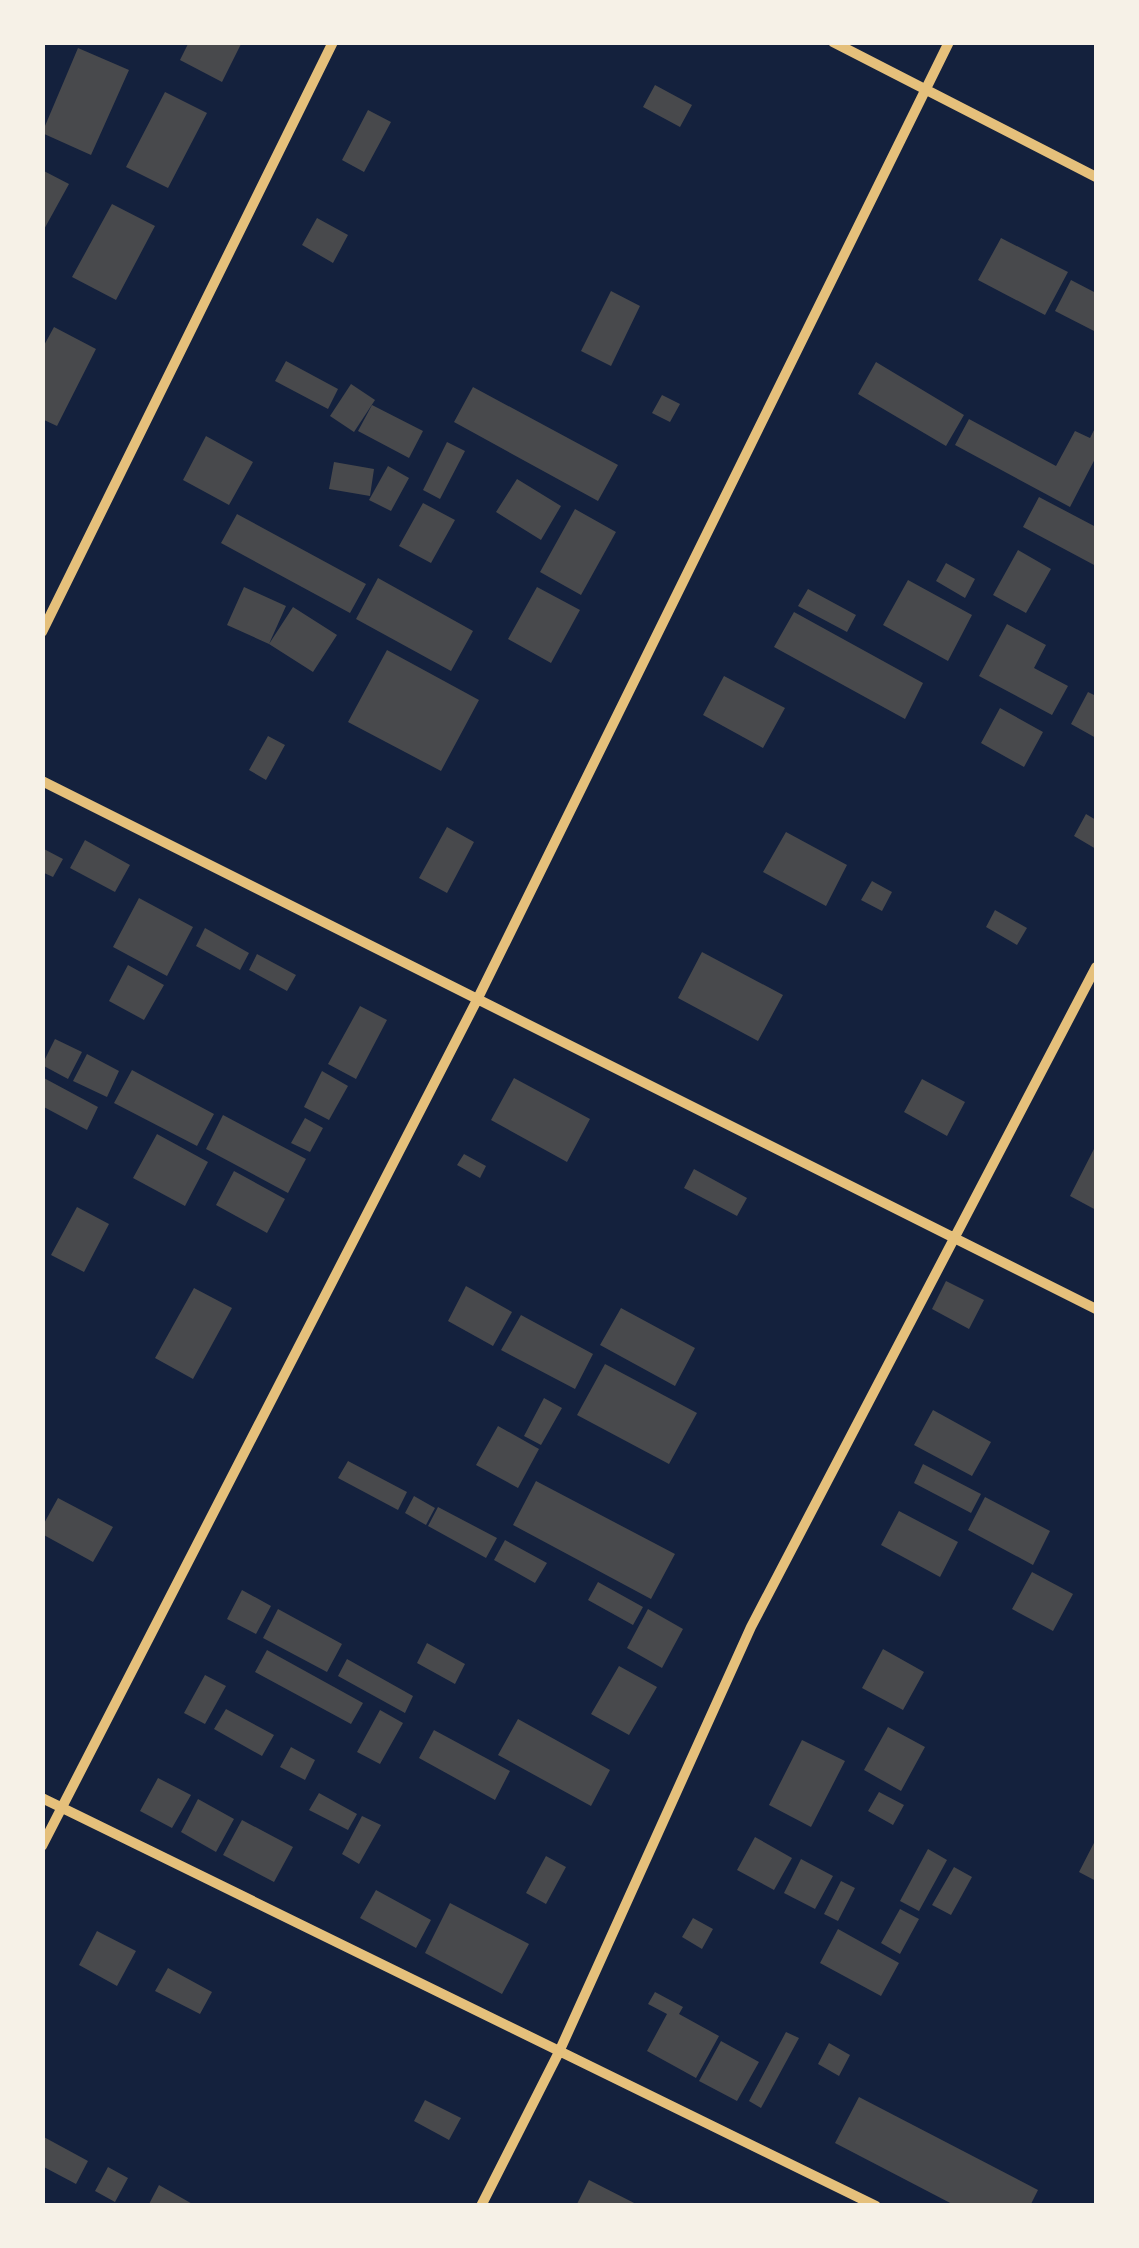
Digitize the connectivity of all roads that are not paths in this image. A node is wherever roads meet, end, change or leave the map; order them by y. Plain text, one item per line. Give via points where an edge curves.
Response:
1 (332, 42) edge
2 (833, 42) edge
3 (949, 42) edge
4 (926, 90) junction
5 (1096, 177) edge
6 (42, 632) edge
7 (42, 781) edge
8 (1096, 966) edge
9 (477, 1000) junction
10 (955, 1240) junction
11 (1096, 1309) edge
12 (42, 1798) edge
13 (60, 1806) junction
14 (42, 1846) edge
15 (559, 2052) junction
16 (481, 2206) edge
17 (876, 2206) edge

1 - 6 street
2 - 4 street
3 - 4 street
4 - 5 street
4 - 9 street
7 - 9 street
8 - 10 street
9 - 10 street
9 - 13 street
10 - 11 street
10 - 15 street via 751,1628
12 - 13 street
13 - 14 street
13 - 15 street
15 - 16 street
15 - 17 street

